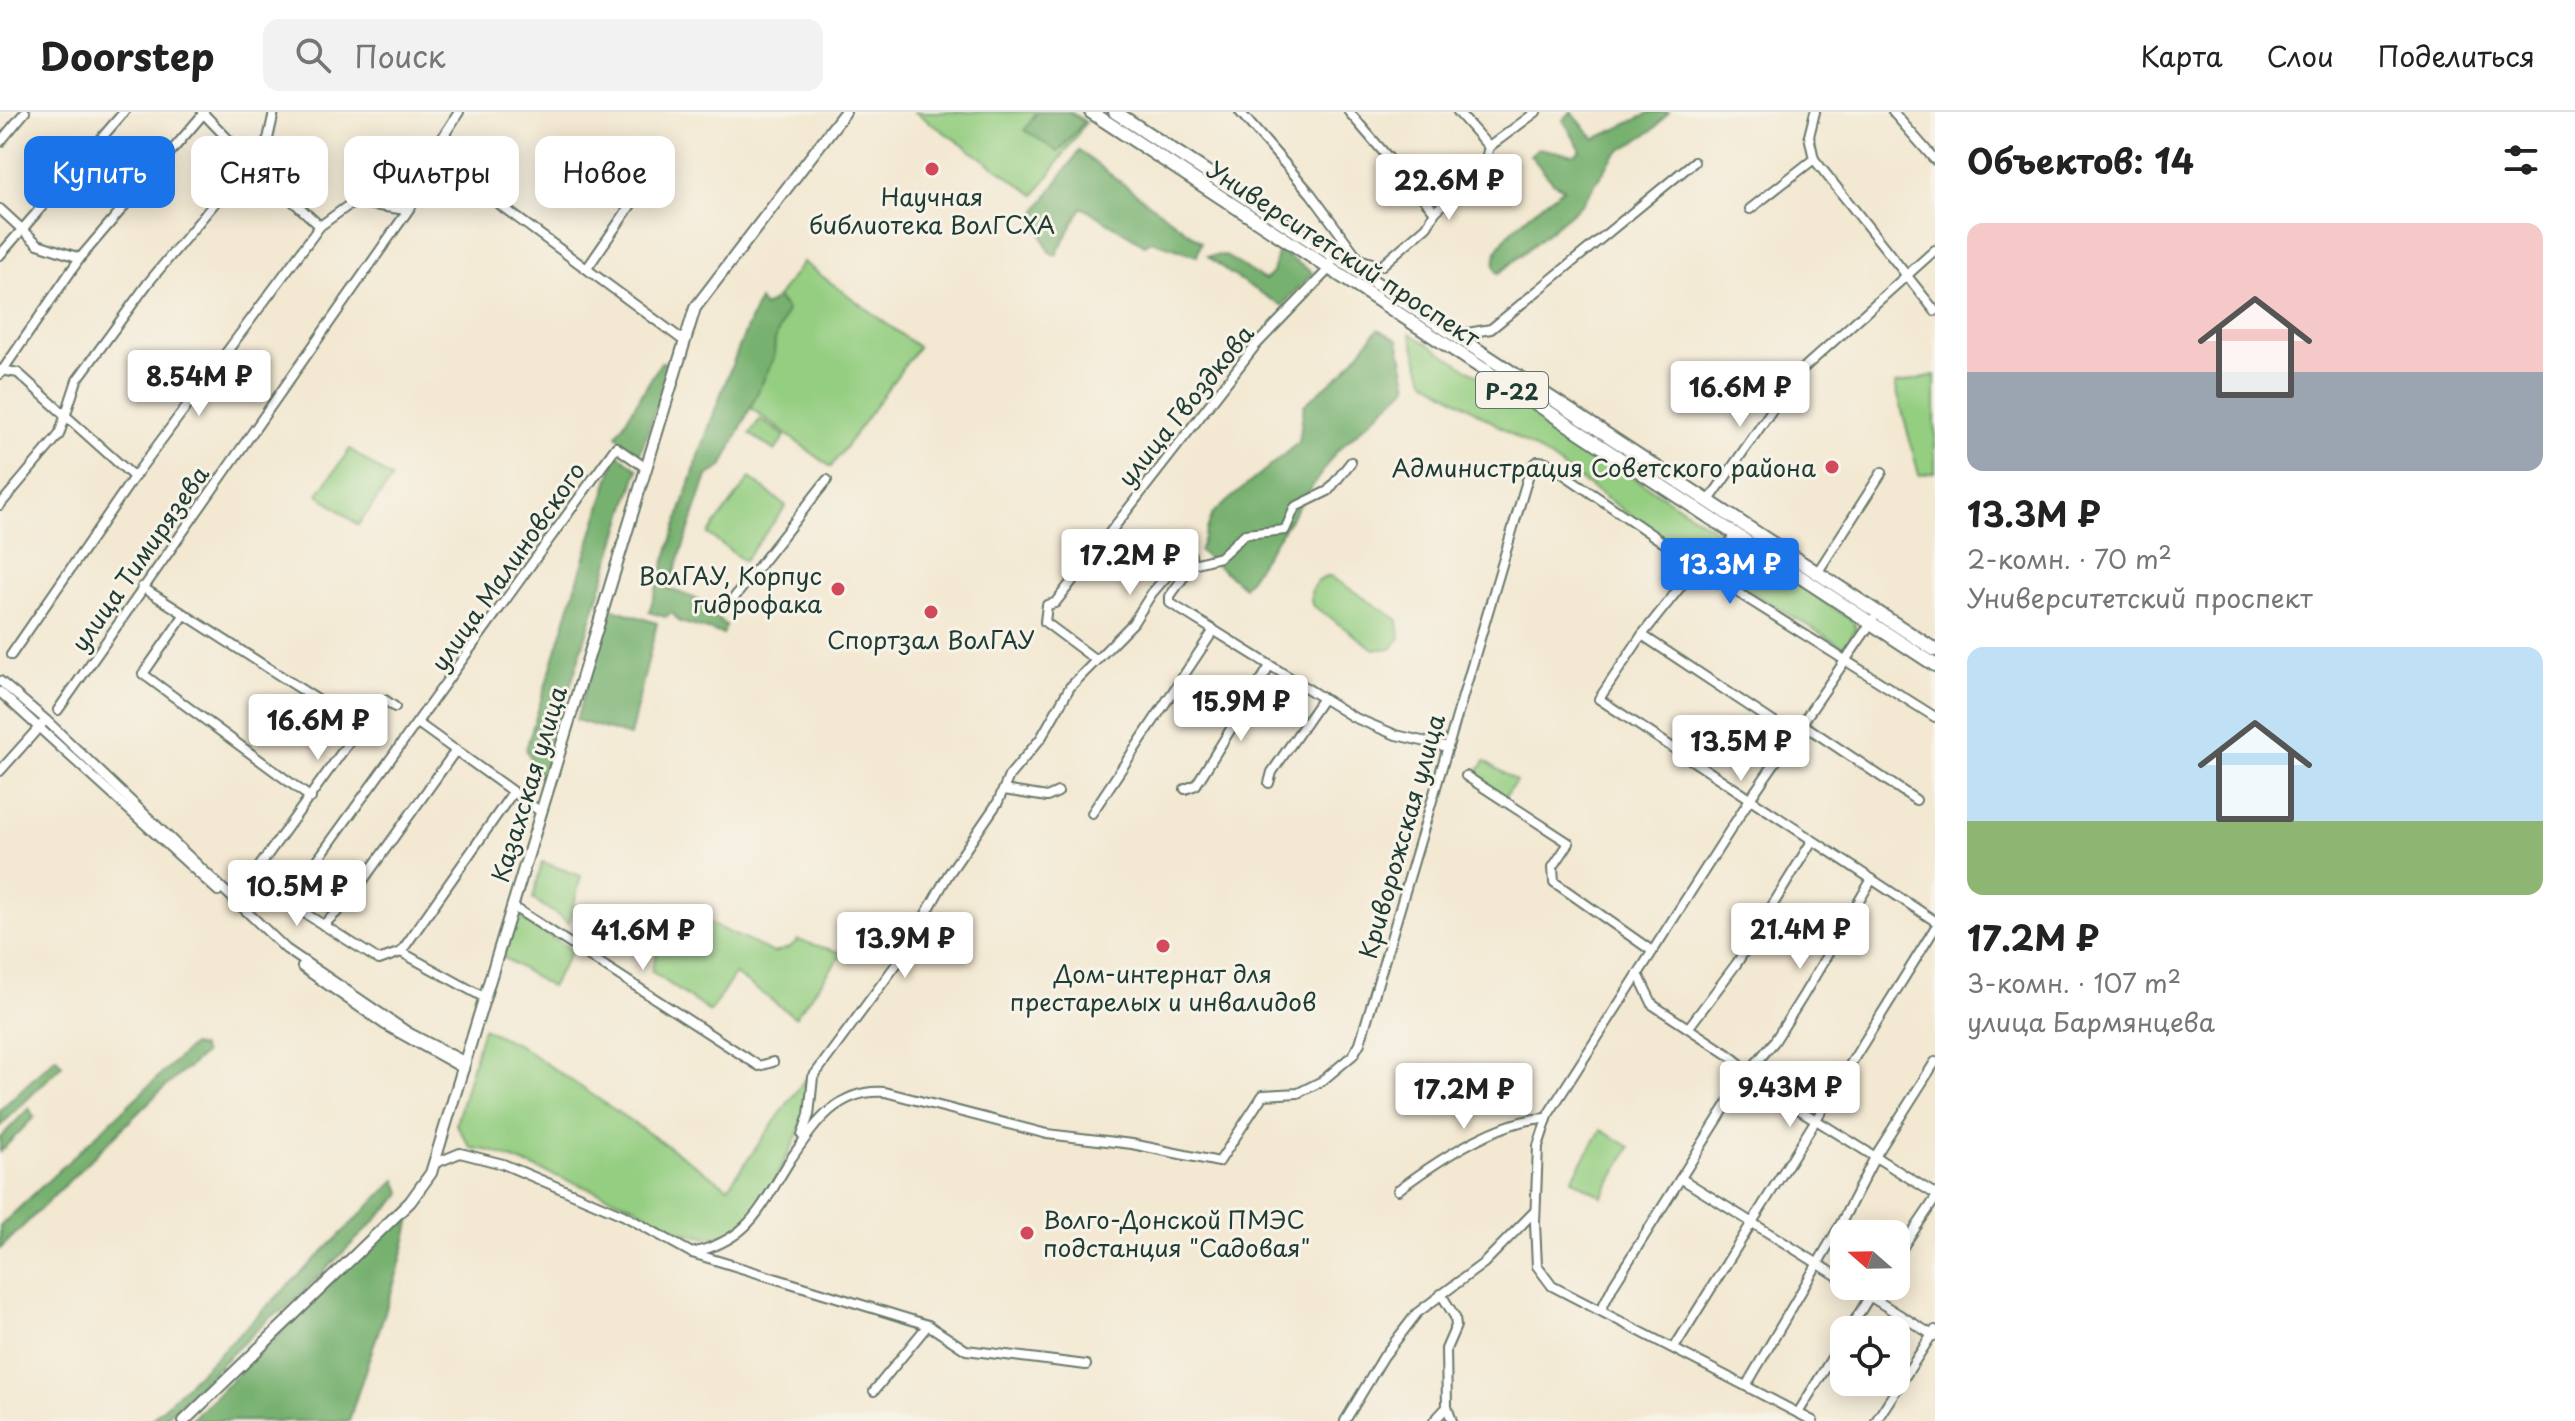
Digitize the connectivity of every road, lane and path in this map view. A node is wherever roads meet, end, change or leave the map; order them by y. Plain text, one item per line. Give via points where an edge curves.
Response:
1 (25, 112) edge
2 (124, 112) edge
3 (274, 112) edge
4 (459, 112) edge
5 (845, 112) edge
6 (1091, 112) edge
7 (1240, 112) edge
8 (1349, 112) edge
9 (1458, 112) edge
10 (1536, 112) edge
11 (1815, 112) edge
12 (1893, 112) edge
13 (203, 113) edge
14 (1120, 114) edge
15 (225, 136) edge
16 (269, 136) edge
17 (444, 136) edge
18 (0, 142) edge
19 (1489, 147) junction
20 (1814, 159) junction
21 (1935, 160) edge
22 (1694, 162) dead end
23 (1205, 180) junction
24 (213, 208) edge
25 (300, 208) edge
26 (506, 208) edge
27 (629, 208) edge
28 (0, 209) edge
29 (1750, 209) dead end
30 (406, 210) joint
31 (1435, 212) junction
32 (320, 226) junction
33 (21, 230) junction
34 (1343, 239) junction
35 (1935, 250) edge
36 (0, 255) edge
37 (80, 258) junction
38 (1335, 258) junction
39 (588, 267) junction
40 (1328, 270) junction
41 (1907, 276) junction
42 (1935, 311) edge
43 (1451, 335) junction
44 (684, 341) junction
45 (1, 372) edge
46 (66, 414) junction
47 (1351, 462) dead end
48 (646, 468) junction
49 (1882, 472) dead end
50 (134, 477) junction
51 (827, 480) dead end
52 (1708, 502) junction
53 (0, 505) edge
54 (1735, 535) junction
55 (1168, 541) dead end
56 (1187, 553) junction
57 (1201, 562) junction
58 (1697, 566) junction
59 (1708, 572) junction
60 (1817, 573) junction
61 (142, 587) junction
62 (730, 603) dead end
63 (185, 614) junction
64 (1874, 618) junction
65 (1214, 630) junction
66 (1642, 635) junction
67 (1935, 650) edge
68 (11, 655) dead end
69 (1846, 658) junction
70 (1096, 660) junction
71 (1935, 665) edge
72 (1270, 666) junction
73 (0, 681) edge
74 (0, 692) edge
75 (1323, 698) junction
76 (395, 707) dead end
77 (58, 710) dead end
78 (1935, 717) edge
79 (44, 723) junction
80 (1801, 723) junction
81 (419, 724) junction
82 (360, 727) junction
83 (1793, 735) junction
84 (1448, 747) junction
85 (456, 750) junction
86 (0, 771) edge
87 (1466, 776) dead end
88 (1269, 783) dead end
89 (1185, 789) dead end
90 (1004, 790) junction
91 (513, 792) junction
92 (1058, 792) dead end
93 (311, 798) junction
94 (1750, 799) junction
95 (1916, 800) dead end
96 (541, 812) junction
97 (1092, 813) dead end
98 (1812, 841) junction
99 (253, 875) dead end
100 (1872, 879) junction
101 (512, 906) junction
102 (1935, 921) edge
103 (323, 925) junction
104 (1935, 928) edge
105 (1652, 951) junction
106 (401, 952) junction
107 (1638, 974) junction
108 (485, 998) junction
109 (1689, 1027) junction
110 (773, 1062) dead end
111 (1935, 1062) edge
112 (465, 1065) junction
113 (1745, 1076) junction
114 (1547, 1118) junction
115 (1815, 1119) junction
116 (1876, 1155) junction
117 (436, 1163) junction
118 (788, 1163) junction
119 (1682, 1179) junction
120 (1398, 1190) dead end
121 (1935, 1196) edge
122 (1535, 1211) junction
123 (1751, 1224) junction
124 (1910, 1235) edge
125 (692, 1253) junction
126 (1816, 1262) junction
127 (1830, 1271) edge
128 (1441, 1294) junction
129 (1876, 1300) edge
130 (1601, 1310) junction
131 (928, 1325) junction
132 (1934, 1333) edge
133 (1674, 1348) junction
134 (1830, 1361) edge
135 (1086, 1365) dead end
136 (1746, 1386) junction
137 (874, 1391) dead end
138 (1447, 1407) junction
139 (1798, 1413) junction
140 (184, 1421) edge
141 (1345, 1421) edge
142 (1434, 1421) edge
143 (1452, 1421) edge
144 (1813, 1421) edge
145 (1876, 1421) edge

1 - 18 street
2 - 33 street
3 - 16 street
4 - 17 street, улица Тимирязева
5 - 44 main road, Казахская улица via 708,287
6 - 23 highway, Университетский проспект / Р-22
7 - 34 street
8 - 31 street
9 - 19 street
10 - 19 street
11 - 20 street via 1809,136
12 - 21 street
13 - 15 street
13 - 37 street
14 - 23 highway, Университетский проспект / Р-22
19 - 31 street via 1484,166
20 - 29 street
20 - 41 street
22 - 43 street via 1491,329
23 - 38 highway, Университетский проспект / Р-22
23 - 40 highway, Университетский проспект / Р-22
24 - 46 street via 77,380
25 - 32 street
26 - 39 street
27 - 39 street
28 - 33 street
30 - 32 street via 359,203
30 - 61 street, улица Тимирязева via 369,271
31 - 34 street via 1427,226 1381,266 1366,263
32 - 50 street
33 - 36 street
33 - 37 street via 46,248
34 - 38 street, улица Гвоздкова
35 - 41 street
37 - 45 street
38 - 40 street, улица Гвоздкова
38 - 43 highway, Университетский проспект / Р-22
39 - 44 street
40 - 54 highway, Университетский проспект / Р-22
40 - 70 street, улица Гвоздкова via 1257,344 1055,603 1047,605 1045,622
41 - 42 street
41 - 52 street via 1797,374
43 - 52 highway, Университетский проспект / Р-22
44 - 48 main road, Казахская улица
45 - 46 street via 18,373
46 - 50 street
46 - 53 street via 59,435
47 - 57 street via 1328,491 1295,507 1285,530 1245,534 1220,557
48 - 81 street, улица Малиновского via 616,447
48 - 96 main road, Казахская улица
49 - 60 street
50 - 68 street
51 - 62 street
52 - 60 highway, Университетский проспект / Р-22
54 - 59 street
54 - 64 highway, Университетский проспект / Р-22
55 - 56 street
56 - 57 street
56 - 70 street via 1133,623
57 - 65 street via 1193,564 1170,603
58 - 59 street
58 - 66 street
58 - 84 street, Криворожская улица via 1538,461 1531,467
59 - 69 street
60 - 64 highway, Университетский проспект / Р-22
61 - 63 street
61 - 77 street, улица Тимирязева
63 - 82 street
63 - 93 street via 143,674
64 - 67 highway, Университетский проспект / Р-22
64 - 69 street
64 - 71 highway, Университетский проспект / Р-22
65 - 72 street
65 - 97 street
66 - 83 street
66 - 94 street via 1599,699
69 - 78 street
69 - 80 street
70 - 90 street via 1070,687
72 - 75 street
72 - 89 street via 1196,785
73 - 79 street
74 - 79 street
75 - 84 street via 1368,725
75 - 88 street
76 - 82 street via 380,701
79 - 86 street
79 - 112 street via 286,949
80 - 83 street
80 - 95 street
81 - 85 street
81 - 103 street, улица Малиновского via 287,902
82 - 93 street
83 - 94 street
84 - 118 street, Криворожская улица via 1360,1043 1322,1081 1298,1093 1258,1099 1219,1162 1047,1134 867,1091 830,1110
85 - 91 street
85 - 103 street via 347,903
87 - 105 street via 1569,843 1553,867 1554,882
90 - 92 street via 1047,797
90 - 118 street via 901,958 813,1077 806,1127
91 - 96 street
91 - 106 street
93 - 99 street
94 - 98 street
94 - 105 street
96 - 101 main road, Казахская улица
98 - 100 street
98 - 109 street via 1737,963
100 - 102 street
100 - 113 street via 1774,1042
101 - 108 main road, Казахская улица
101 - 110 street via 759,1066
103 - 106 street via 379,960
104 - 115 street
105 - 107 street
106 - 108 street
107 - 109 street via 1653,1005
107 - 114 street
108 - 112 main road, Казахская улица
109 - 113 street via 1740,1064
111 - 116 street
112 - 117 main road, Казахская улица
113 - 115 street
113 - 119 street
114 - 120 street via 1518,1120 1441,1158
114 - 122 street via 1538,1146
115 - 116 street
115 - 123 street
116 - 121 street
116 - 126 street
117 - 125 street via 460,1153 503,1164 623,1215
117 - 140 main road, Казахская улица via 410,1202
118 - 125 street via 748,1225 723,1245
119 - 123 street
119 - 130 street
121 - 124 street
122 - 128 street via 1484,1263
122 - 130 street via 1535,1256 1542,1276
123 - 126 street
123 - 133 street
125 - 131 street
126 - 127 street
126 - 136 street
128 - 138 street via 1456,1326 1446,1349
128 - 141 street via 1417,1313 1384,1356
129 - 132 street
130 - 133 street
131 - 135 street via 966,1350
131 - 137 street
132 - 145 street
133 - 136 street
134 - 139 street
136 - 139 street
138 - 142 street
138 - 143 street
139 - 144 street

